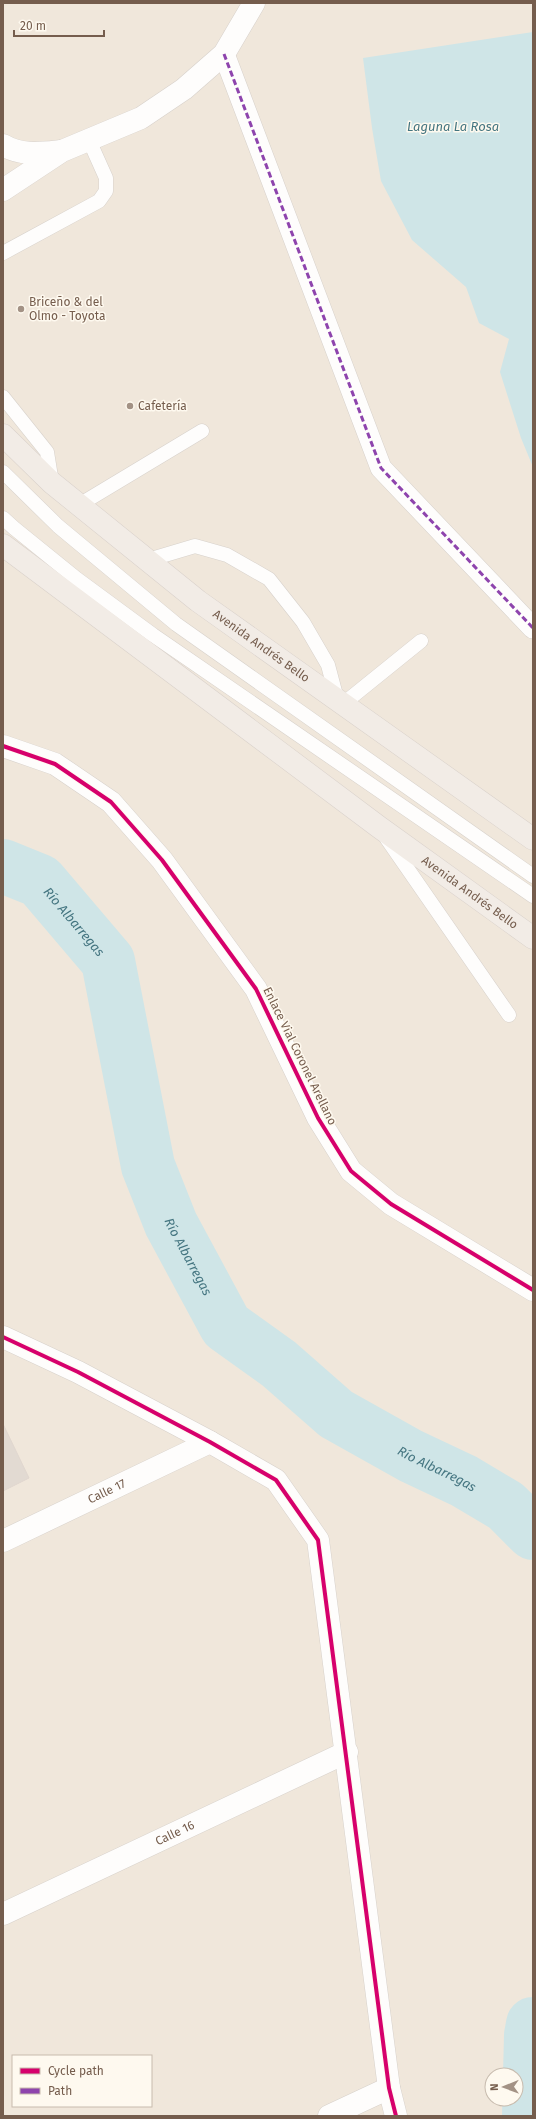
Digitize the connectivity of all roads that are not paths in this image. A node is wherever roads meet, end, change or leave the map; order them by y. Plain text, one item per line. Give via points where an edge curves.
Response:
1 (254, 3) edge
2 (224, 54) junction
3 (88, 140) junction
4 (3, 144) edge
5 (62, 151) junction
6 (3, 190) edge
7 (3, 253) edge
8 (3, 397) edge
9 (202, 431) dead end
10 (3, 435) edge
11 (3, 472) edge
12 (52, 483) junction
13 (79, 505) junction
14 (3, 518) edge
15 (3, 546) edge
16 (148, 560) junction
17 (533, 628) edge
18 (421, 641) dead end
19 (340, 701) junction
20 (3, 746) edge
21 (379, 827) junction
22 (533, 839) edge
23 (533, 876) edge
24 (533, 896) edge
25 (533, 938) edge
26 (509, 1015) dead end
27 (533, 1290) edge
28 (3, 1337) edge
29 (210, 1442) junction
30 (3, 1541) edge
31 (347, 1752) junction
32 (3, 1914) edge
33 (389, 2088) junction
34 (329, 2116) edge
35 (396, 2116) edge

1 - 2 street
2 - 3 street via 184,89 141,118
2 - 17 street via 381,468
3 - 5 street
3 - 7 lane via 106,178 106,191 99,202
4 - 5 street via 10,149 36,154
5 - 6 street
8 - 12 lane via 47,452
9 - 13 lane
10 - 12 highway, Avenida Andrés Bello
11 - 23 lane via 58,526 176,624
12 - 13 highway, Avenida Andrés Bello
13 - 16 highway, Avenida Andrés Bello
14 - 24 lane via 77,579 153,635
15 - 21 highway, Avenida Andrés Bello
16 - 19 highway, Avenida Andrés Bello via 198,601
16 - 19 lane via 195,546 227,555 269,580 303,622 328,665
18 - 19 lane
19 - 22 highway, Avenida Andrés Bello
20 - 27 street, Enlace Vial Coronel Arellano via 55,764 111,802 162,860 256,989 318,1118 351,1171 391,1204
21 - 25 highway, Avenida Andrés Bello
21 - 26 lane
28 - 29 street via 78,1372
29 - 30 street, Calle 17
29 - 31 street via 276,1480 318,1540
31 - 32 street, Calle 16
31 - 33 street
33 - 34 street
33 - 35 street

